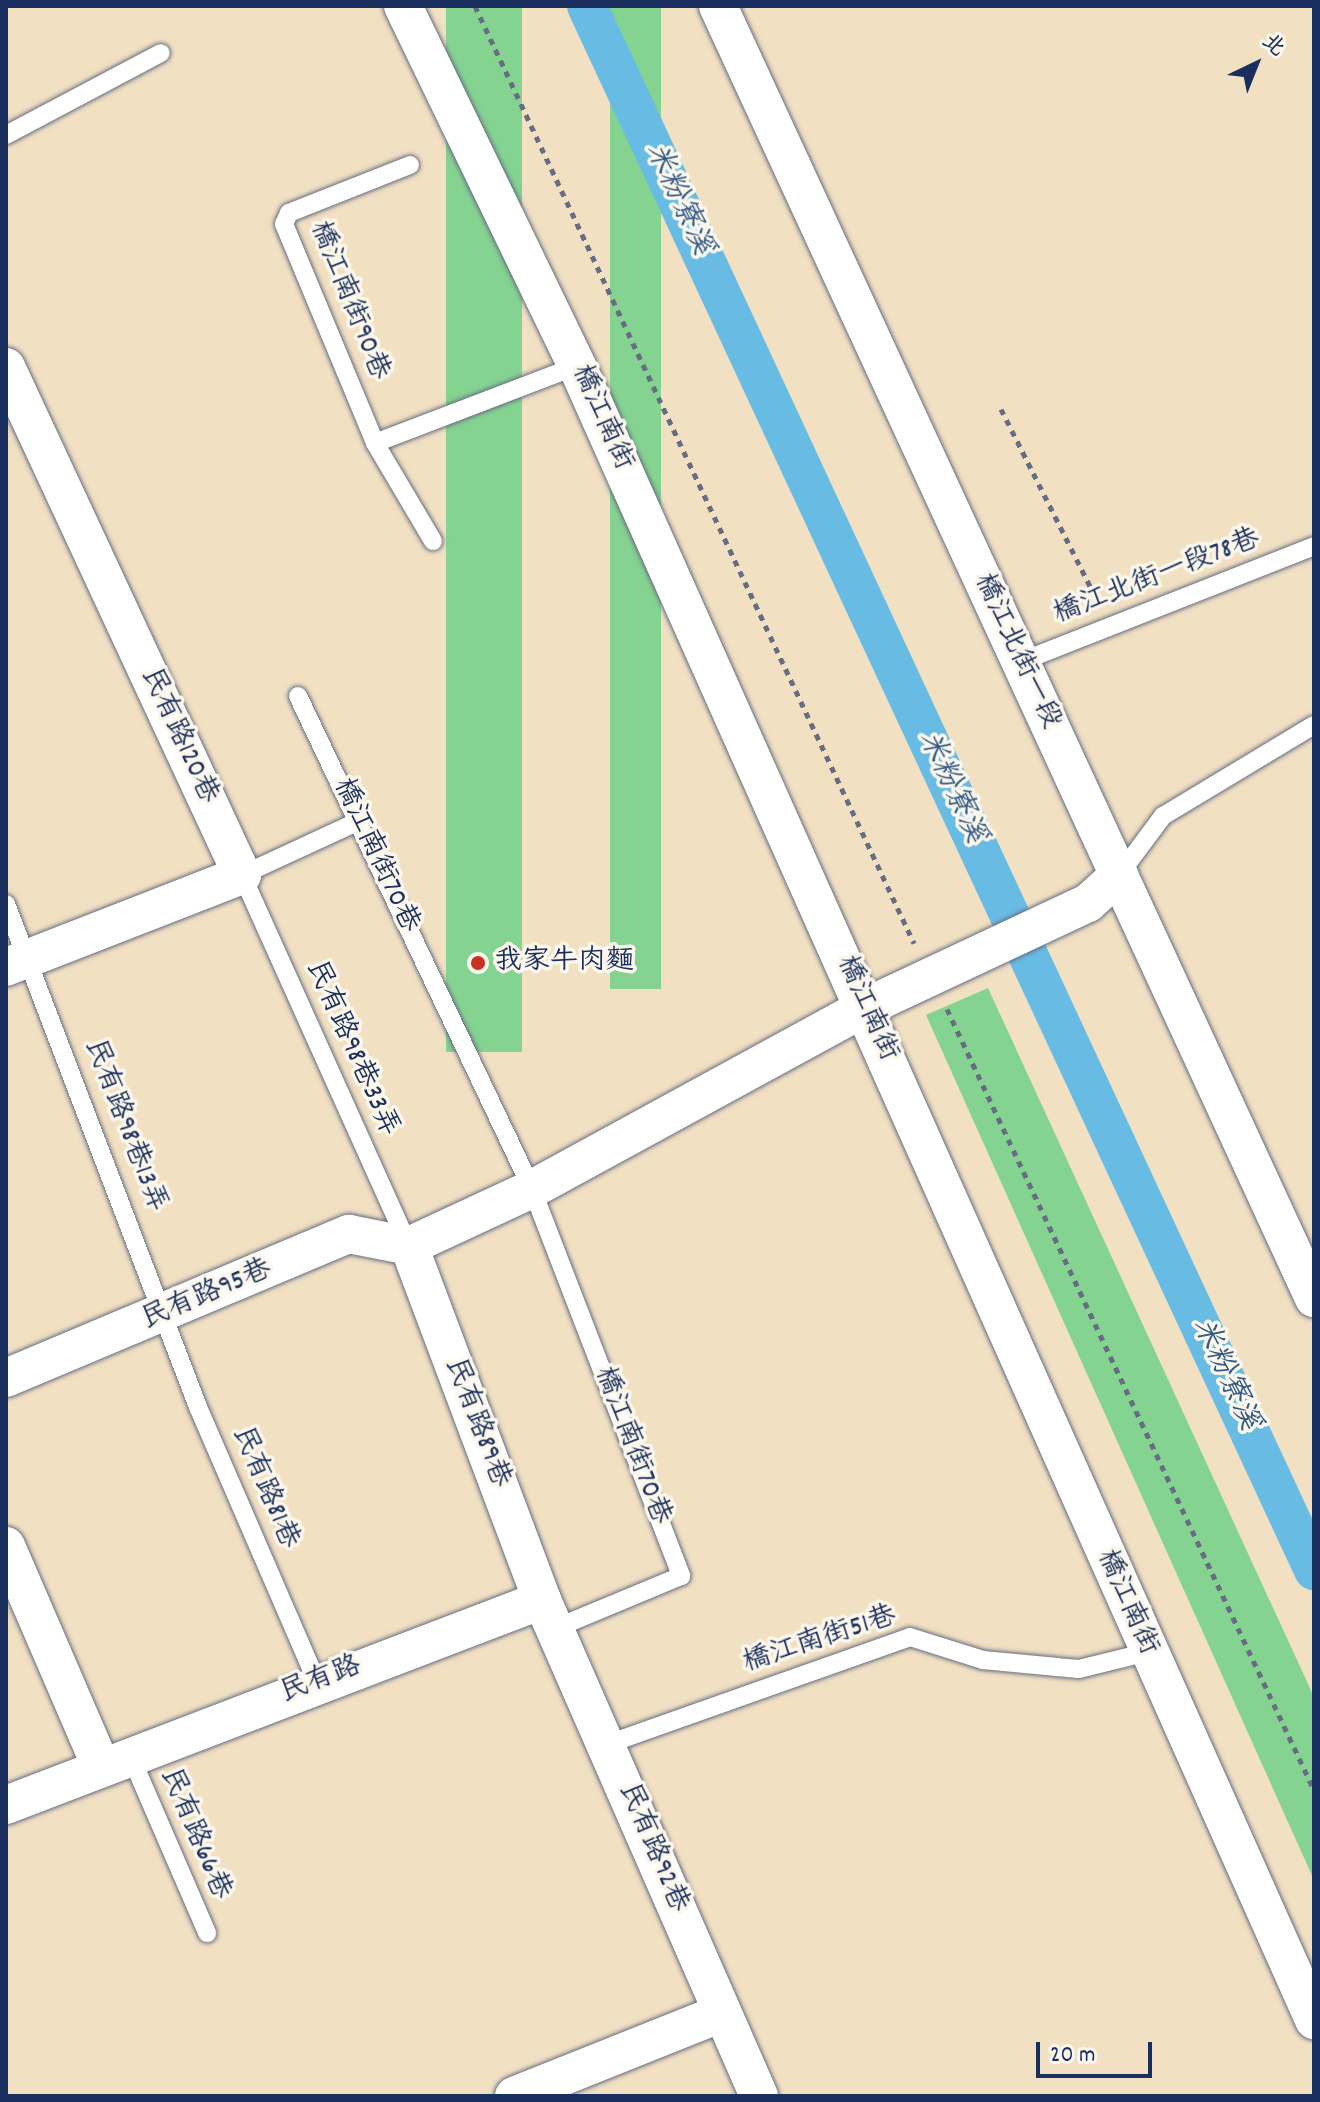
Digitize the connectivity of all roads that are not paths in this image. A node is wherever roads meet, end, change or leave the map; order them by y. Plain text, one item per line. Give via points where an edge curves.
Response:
1 (403, 6) edge
2 (718, 6) edge
3 (161, 53) dead end
4 (6, 135) edge
5 (410, 165) dead end
6 (577, 366) junction
7 (6, 367) edge
8 (375, 443) junction
9 (433, 541) dead end
10 (1314, 546) edge
11 (1020, 662) junction
12 (298, 696) dead end
13 (1314, 725) edge
14 (359, 821) junction
15 (242, 875) junction
16 (1119, 875) junction
17 (6, 904) edge
18 (17, 962) edge
19 (866, 1007) junction
20 (532, 1189) junction
21 (409, 1246) junction
22 (1314, 1298) edge
23 (167, 1314) junction
24 (6, 1378) edge
25 (6, 1546) edge
26 (549, 1614) junction
27 (1148, 1652) junction
28 (317, 1682) junction
29 (608, 1744) junction
30 (116, 1762) junction
31 (6, 1805) edge
32 (207, 1933) dead end
33 (722, 2013) junction
34 (1314, 2020) edge
35 (514, 2096) edge
36 (759, 2096) edge

1 - 6 street, 橋江南街
2 - 11 street, 橋江北街一段
3 - 4 lane
5 - 8 lane, 橋江南街90巷 via 289,213 284,224
6 - 8 lane
6 - 19 street, 橋江南街
7 - 15 street, 民有路120巷
8 - 9 lane, 橋江南街90巷
10 - 11 lane, 橋江北街一段78巷
11 - 16 street, 橋江北街一段
12 - 14 lane, 橋江南街70巷
13 - 16 lane via 1163,816
14 - 15 lane
14 - 20 lane, 橋江南街70巷
15 - 18 street
15 - 21 lane, 民有路98巷33弄
16 - 19 street via 1100,896
16 - 22 street, 橋江北街一段
17 - 18 lane, 民有路98巷13弄
18 - 23 lane, 民有路98巷13弄
19 - 20 street
19 - 27 street, 橋江南街
20 - 21 street
20 - 26 lane, 橋江南街70巷 via 681,1576
21 - 23 street, 民有路95巷 via 349,1234
21 - 26 street, 民有路89巷
23 - 24 street, 民有路95巷
23 - 28 lane, 民有路81巷 via 198,1407
25 - 30 street
26 - 28 street, 民有路
26 - 29 street, 民有路92巷
27 - 29 lane, 橋江南街51巷 via 1079,1669 983,1660 910,1637
27 - 34 street, 橋江南街
28 - 30 street, 民有路
29 - 33 street, 民有路92巷
30 - 31 street, 民有路
30 - 32 lane, 民有路66巷
33 - 35 street
33 - 36 street, 民有路92巷

